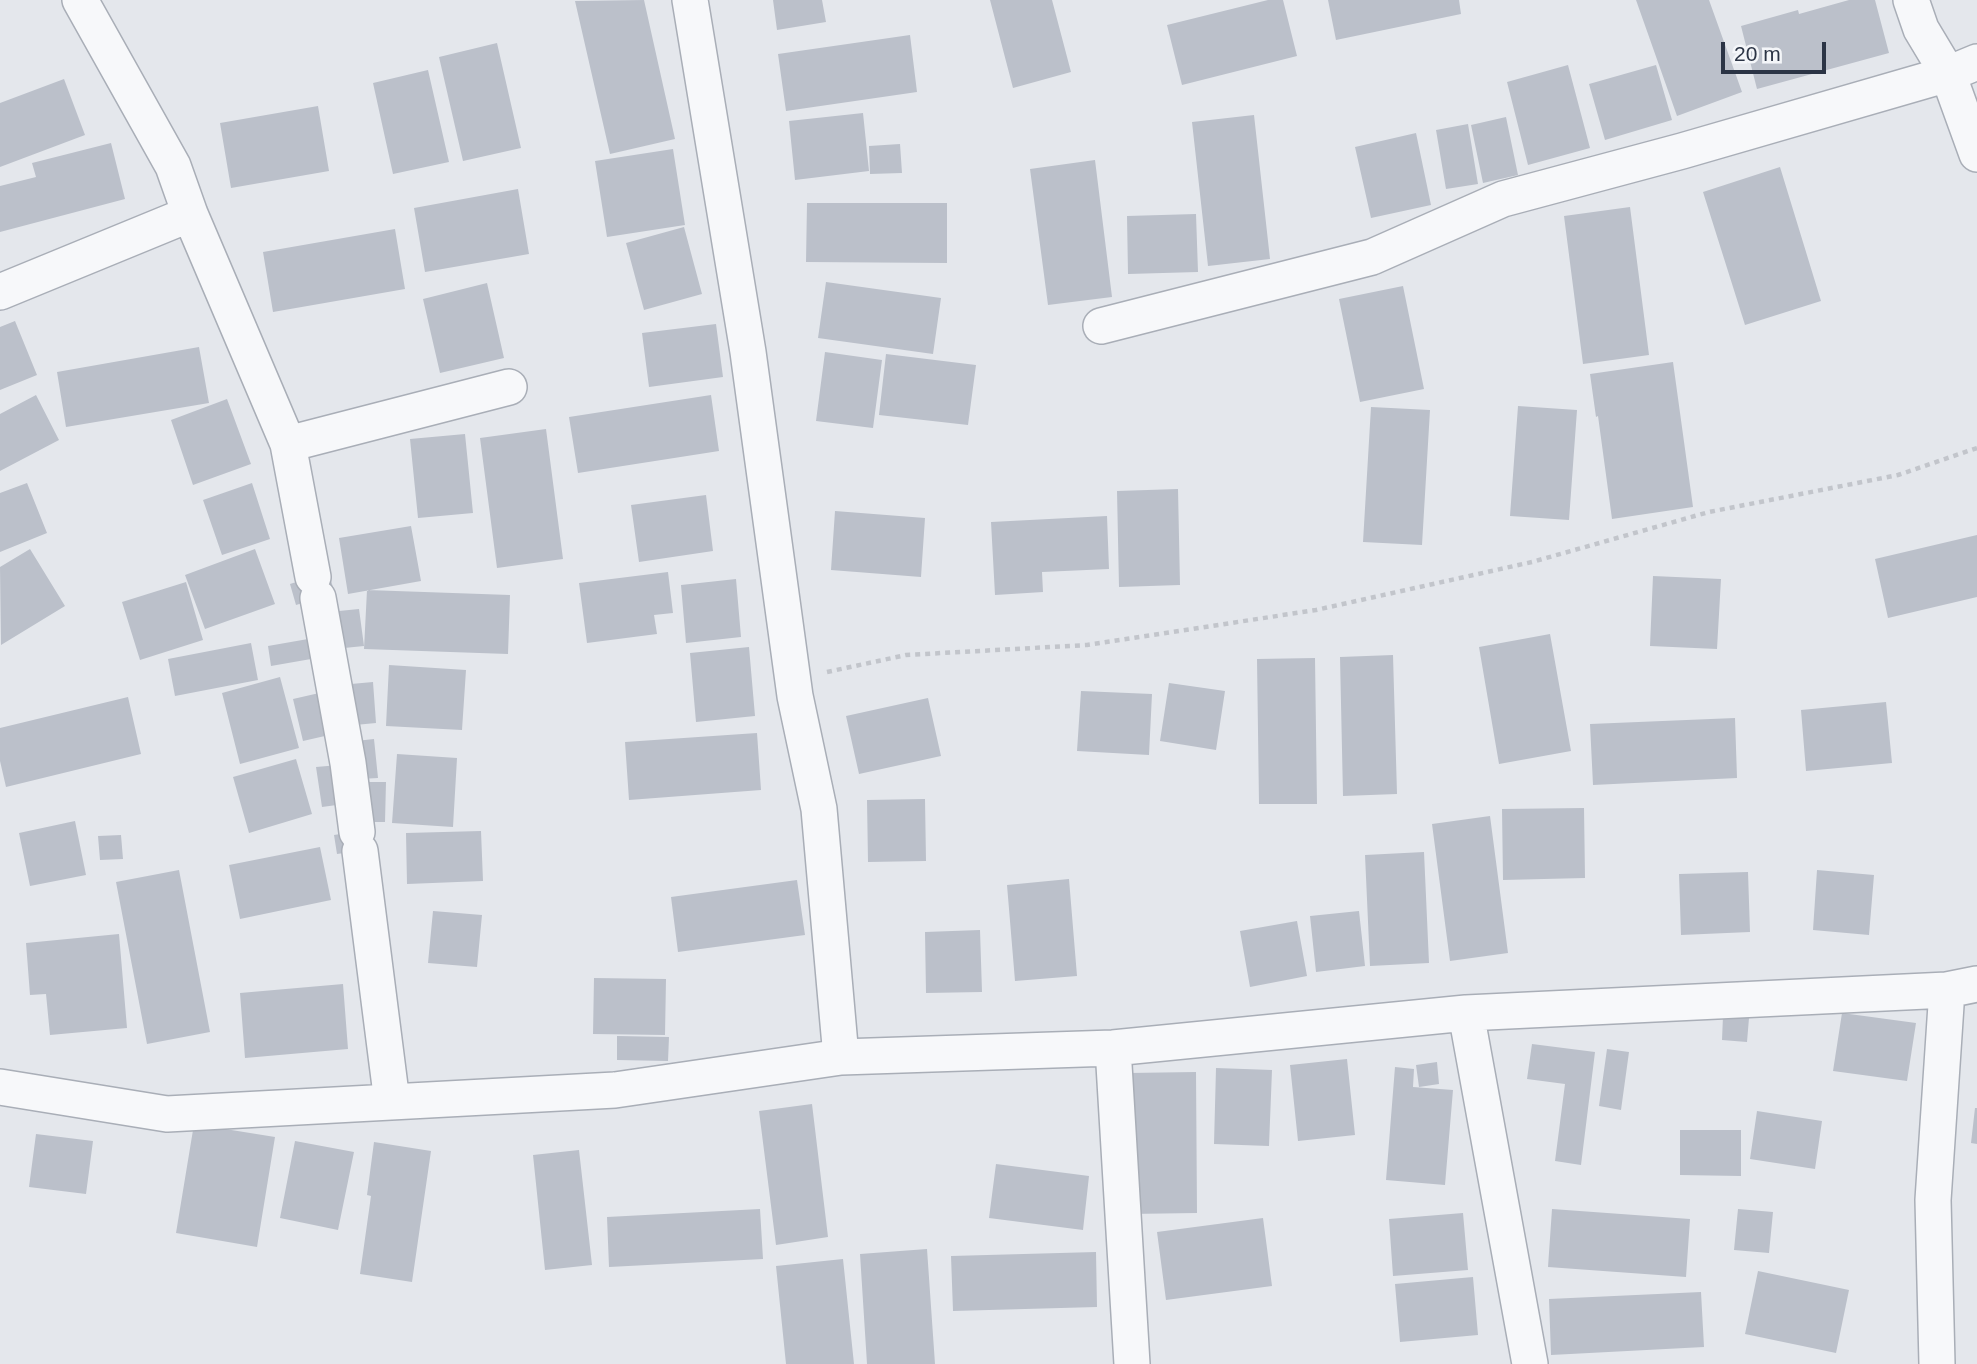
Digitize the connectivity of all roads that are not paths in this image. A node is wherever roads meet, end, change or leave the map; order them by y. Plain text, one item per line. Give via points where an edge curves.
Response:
1 (80, 0) edge
2 (690, 0) edge
3 (1911, 0) edge
4 (1962, 68) edge
5 (1977, 154) edge
6 (190, 214) junction
7 (0, 292) edge
8 (1101, 327) dead end
9 (509, 387) dead end
10 (288, 444) junction
11 (1962, 987) edge
12 (1466, 1013) junction
13 (1113, 1048) junction
14 (841, 1057) junction
15 (0, 1087) edge
16 (392, 1102) junction
17 (1132, 1364) edge
18 (1530, 1364) edge
19 (1937, 1364) edge

1 - 6 street via 173,166
2 - 14 street via 748,352 792,679 819,808
3 - 4 street via 1921,29
4 - 5 street
4 - 8 street via 1503,199 1373,257
6 - 7 street
6 - 10 street
9 - 10 street
10 - 16 street via 348,763
11 - 12 street
11 - 19 street via 1933,1200
12 - 13 street
12 - 18 street
13 - 14 street
13 - 17 street
14 - 16 street via 615,1090
15 - 16 street via 167,1114

